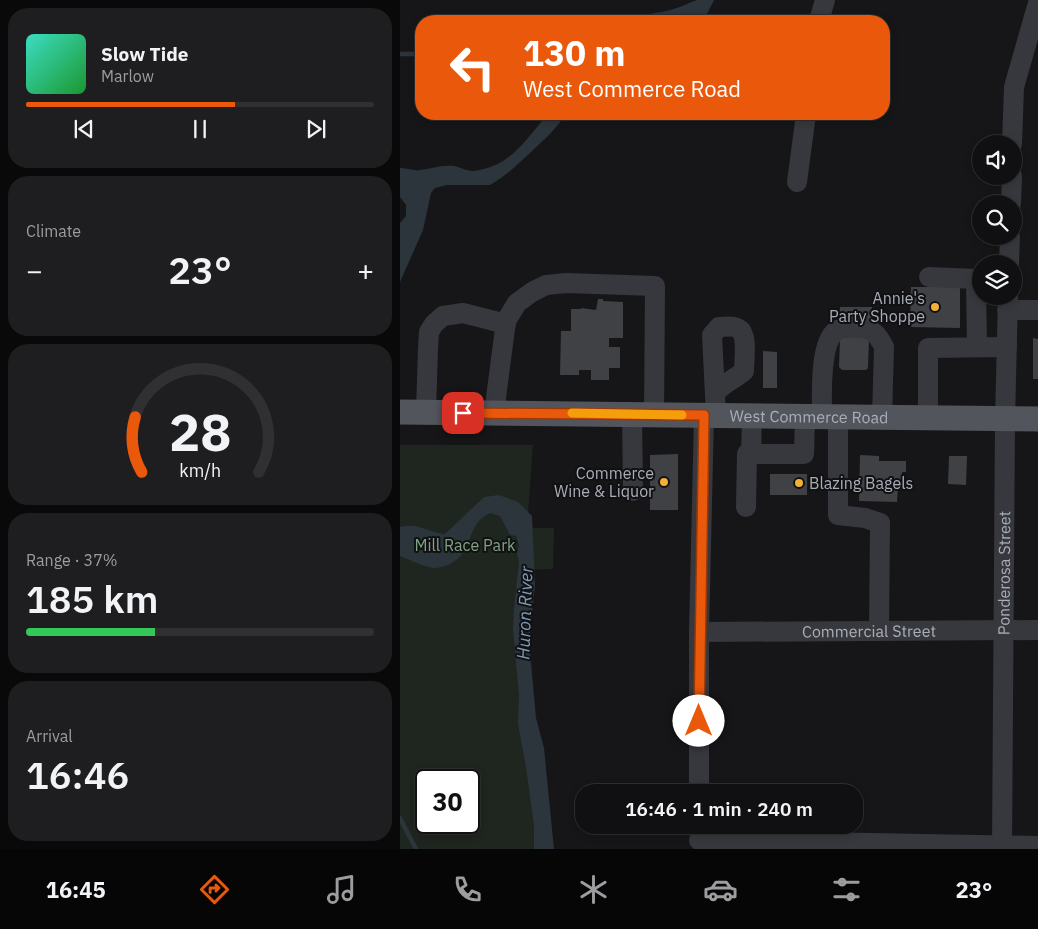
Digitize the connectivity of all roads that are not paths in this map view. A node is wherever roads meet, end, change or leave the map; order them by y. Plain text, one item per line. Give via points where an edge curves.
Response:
1 (825, 0) edge
2 (1038, 3) edge
3 (821, 15) edge
4 (805, 120) edge
5 (1012, 135) edge
6 (797, 182) dead end
7 (929, 277) dead end
8 (972, 279) edge
9 (978, 305) edge
10 (1008, 305) edge
11 (1017, 305) edge
12 (1038, 310) edge
13 (506, 324) junction
14 (977, 347) junction
15 (1006, 347) junction
16 (712, 407) junction
17 (400, 412) edge
18 (426, 412) junction
19 (494, 413) junction
20 (643, 414) junction
21 (752, 416) junction
22 (822, 417) junction
23 (882, 418) junction
24 (928, 419) junction
25 (1038, 419) edge
26 (1005, 420) junction
27 (751, 454) junction
28 (633, 491) dead end
29 (746, 507) dead end
30 (1004, 630) junction
31 (1038, 630) edge
32 (879, 631) junction
33 (699, 632) junction
34 (699, 784) edge
35 (699, 838) edge
36 (1038, 846) edge
37 (1002, 847) edge

1 - 3 street
2 - 5 street via 1014,87
4 - 6 street
7 - 8 street
9 - 14 street
10 - 15 street, Ponderosa Street
11 - 12 street
13 - 18 street via 463,313 443,316 434,324 429,332
13 - 19 street
13 - 20 street via 517,303 546,285 566,282 656,286
14 - 15 street
14 - 24 street via 928,348
15 - 26 street, Ponderosa Street
16 - 20 main road, West Commerce Road
16 - 21 main road, West Commerce Road
16 - 33 street
17 - 18 main road, West Commerce Road
18 - 19 main road, West Commerce Road
19 - 20 main road, West Commerce Road
20 - 28 street
21 - 22 main road, West Commerce Road
21 - 27 street
22 - 23 main road, West Commerce Road
22 - 23 street via 827,345 834,331 868,328 879,337 884,347
22 - 27 street via 804,454
22 - 32 street via 838,515 880,523
23 - 24 main road, West Commerce Road
24 - 26 main road, West Commerce Road
25 - 26 main road, West Commerce Road
26 - 30 street, Ponderosa Street
27 - 29 street via 746,454
30 - 31 street, Commercial Street
30 - 32 street, Commercial Street
30 - 37 street, Ponderosa Street
32 - 33 street, Commercial Street
33 - 34 street
35 - 37 street
36 - 37 street

